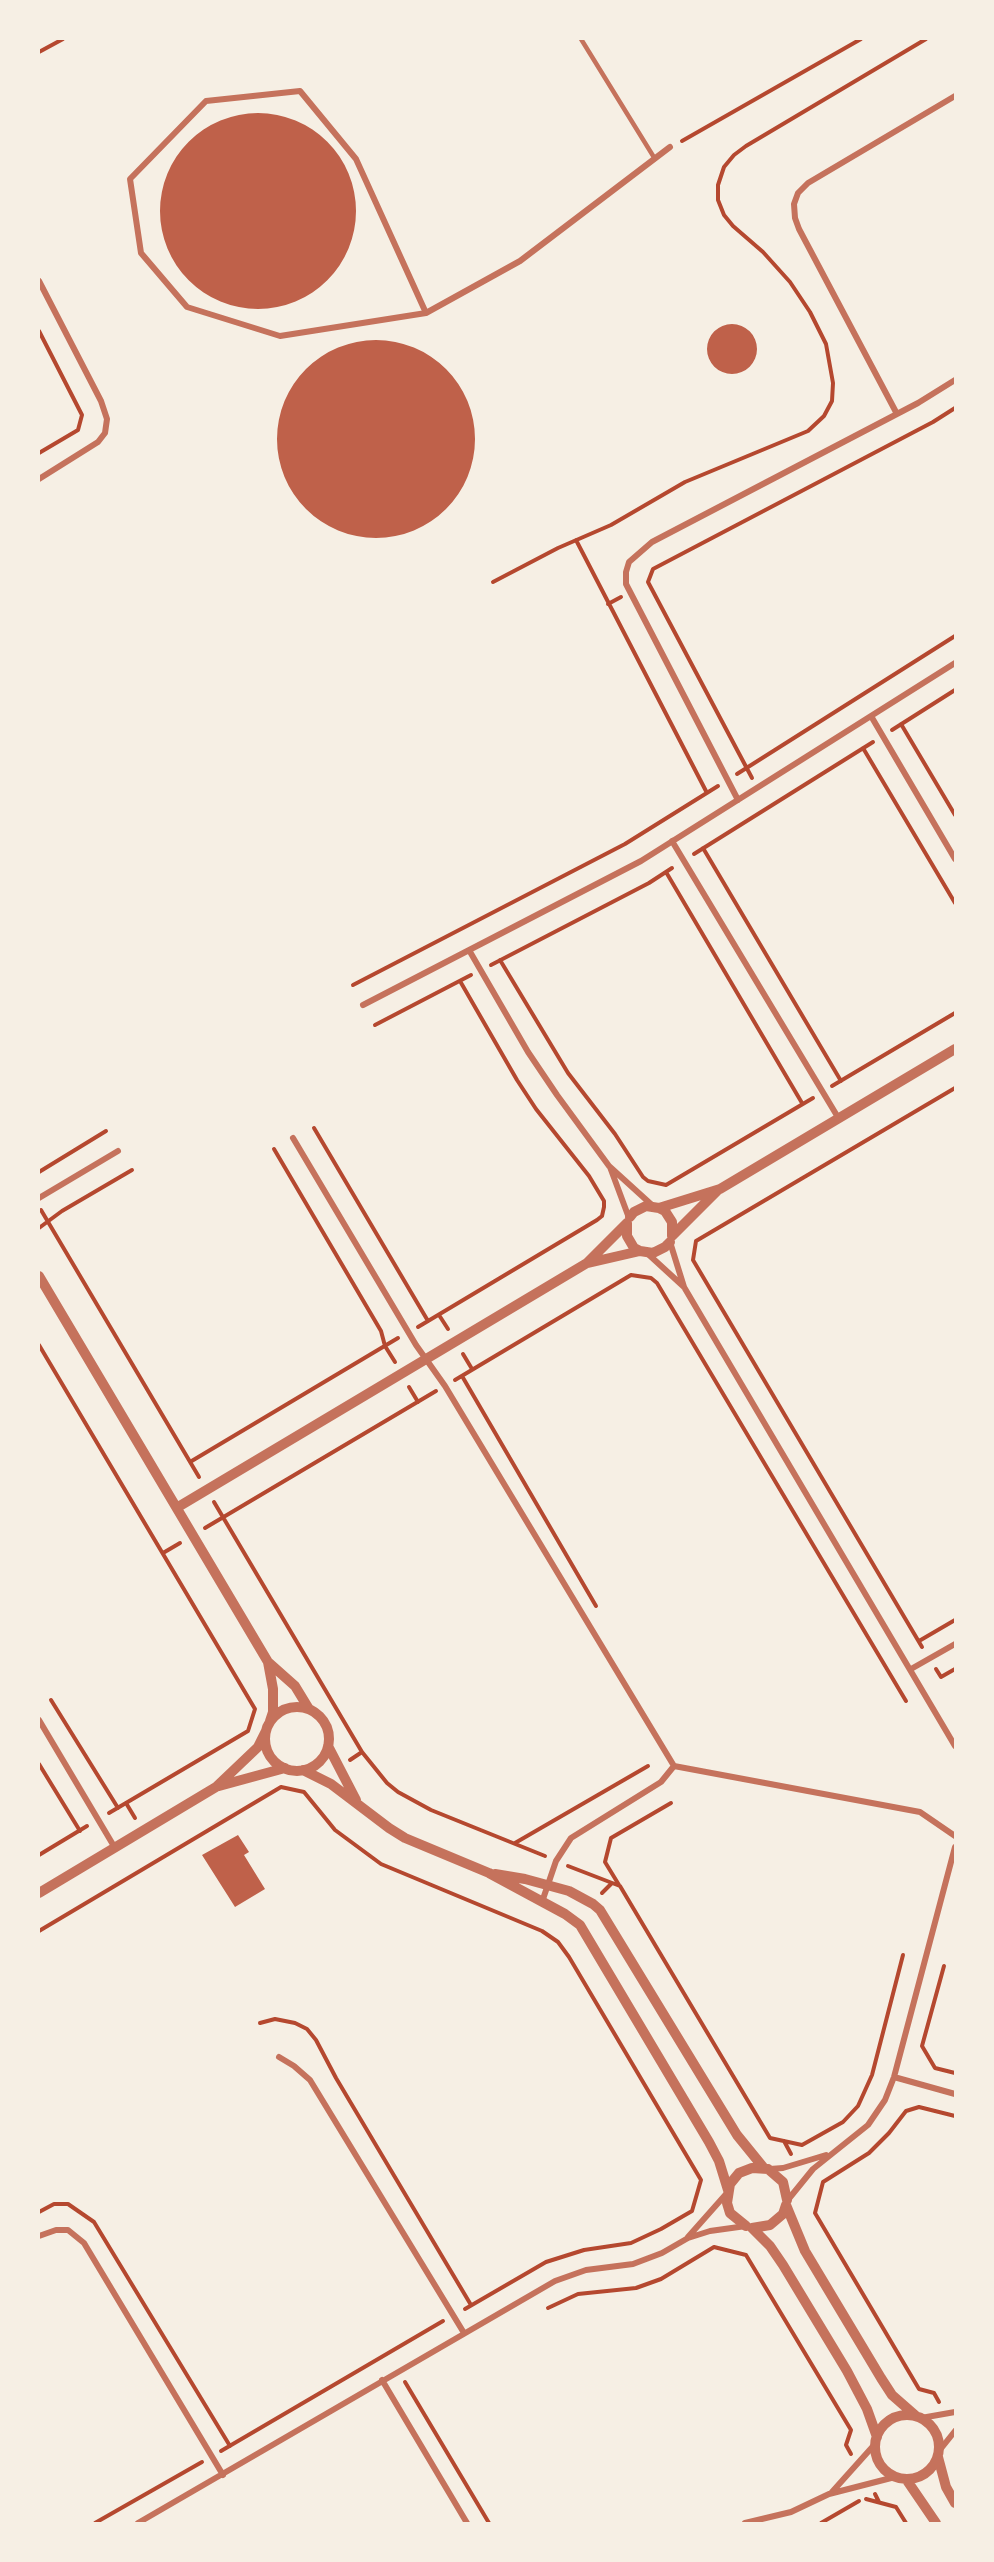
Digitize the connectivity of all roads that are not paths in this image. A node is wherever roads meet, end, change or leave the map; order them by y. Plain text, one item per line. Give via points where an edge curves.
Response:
1 (581, 39) edge
2 (955, 96) edge
3 (670, 147) road end
4 (655, 159) junction
5 (39, 281) edge
6 (426, 313) junction
7 (955, 380) edge
8 (897, 414) junction
9 (39, 479) edge
10 (955, 663) edge
11 (871, 716) junction
12 (738, 800) junction
13 (672, 841) junction
14 (955, 859) edge
15 (469, 950) junction
16 (363, 1005) dead end
17 (955, 1049) edge
18 (838, 1119) junction
19 (293, 1138) dead end
20 (118, 1151) dead end
21 (609, 1166) junction
22 (720, 1189) junction
23 (39, 1198) edge
24 (656, 1207) junction
25 (628, 1220) junction
26 (671, 1239) junction
27 (643, 1252) junction
28 (587, 1263) junction
29 (39, 1276) edge
30 (684, 1287) junction
31 (427, 1358) junction
32 (178, 1507) junction
33 (955, 1644) edge
34 (268, 1662) junction
35 (911, 1669) junction
36 (309, 1709) junction
37 (39, 1720) edge
38 (268, 1727) junction
39 (328, 1746) junction
40 (955, 1746) edge
41 (674, 1766) junction
42 (285, 1768) junction
43 (303, 1770) junction
44 (216, 1787) junction
45 (356, 1801) junction
46 (955, 1836) edge
47 (955, 1847) edge
48 (115, 1848) junction
49 (489, 1873) junction
50 (548, 1885) junction
51 (39, 1893) edge
52 (542, 1902) junction
53 (279, 2057) dead end
54 (894, 2077) junction
55 (955, 2094) edge
56 (830, 2153) junction
57 (766, 2168) junction
58 (727, 2191) junction
59 (787, 2203) junction
60 (749, 2227) junction
61 (39, 2236) edge
62 (688, 2238) junction
63 (464, 2333) junction
64 (382, 2380) junction
65 (955, 2412) edge
66 (918, 2417) junction
67 (955, 2431) edge
68 (876, 2440) junction
69 (939, 2454) junction
70 (223, 2475) junction
71 (900, 2478) junction
72 (830, 2494) junction
73 (955, 2503) edge
74 (138, 2523) edge
75 (467, 2523) edge
76 (745, 2523) edge
77 (936, 2523) edge

1 - 4 lane
2 - 8 street via 808,183 794,204 799,229
3 - 4 street
4 - 6 street via 520,261
5 - 9 street via 101,401 107,426 90,449
6 - 6 street via 279,336 187,307 141,253 130,178 206,101 300,91 356,159
7 - 8 street
8 - 12 street via 652,542 630,562 627,584
10 - 11 street
11 - 12 street
11 - 14 street
12 - 13 street
13 - 15 street
13 - 18 street
15 - 16 street
15 - 21 street via 543,1076
17 - 18 street
18 - 22 street
19 - 31 street
20 - 23 street
21 - 24 street
21 - 25 street
22 - 24 street
22 - 26 street
24 - 25 street via 640,1208
24 - 26 street via 665,1211 672,1222
25 - 27 street via 627,1236 634,1248
25 - 28 street
26 - 27 street via 660,1250
26 - 30 street
27 - 28 street
27 - 30 street
28 - 31 street
29 - 32 street
30 - 35 street
31 - 32 street
31 - 41 street
32 - 34 street
33 - 35 street
34 - 36 street via 295,1686
34 - 38 street via 273,1700
35 - 40 street
36 - 38 street via 283,1710
36 - 39 street via 324,1720
37 - 48 street
38 - 42 street via 267,1749
38 - 44 street via 258,1747
39 - 43 street via 319,1762
39 - 45 street
41 - 46 street via 920,1812
41 - 50 street via 661,1782 576,1833 556,1861
42 - 43 street
42 - 44 street
43 - 45 street
44 - 48 street
45 - 49 street via 405,1838
47 - 54 street
48 - 51 street
49 - 50 street
49 - 52 street
50 - 52 street
50 - 57 street via 582,1897 605,1916 733,2128
52 - 58 street via 583,1929 709,2142
53 - 63 street via 310,2080
54 - 55 street
54 - 56 street via 885,2100 867,2125
56 - 57 street via 783,2168
56 - 59 street
57 - 58 street via 739,2173
57 - 59 street via 783,2182
58 - 60 street via 730,2213
58 - 62 street
59 - 60 street via 777,2220 761,2228
59 - 66 street via 805,2251 881,2378 892,2395
60 - 62 street
60 - 68 street via 783,2265 847,2372 867,2409
61 - 70 street via 56,2229 68,2230 84,2243
62 - 63 street via 649,2259 621,2267 586,2270 555,2281
63 - 64 street
64 - 70 street
64 - 75 street
65 - 66 street
66 - 68 street via 888,2421
66 - 69 street via 935,2431
67 - 69 street
68 - 71 street via 880,2463
68 - 72 street
69 - 71 street via 926,2474
69 - 73 street via 946,2487
70 - 74 street
71 - 72 street
71 - 77 street
72 - 76 street via 791,2512

